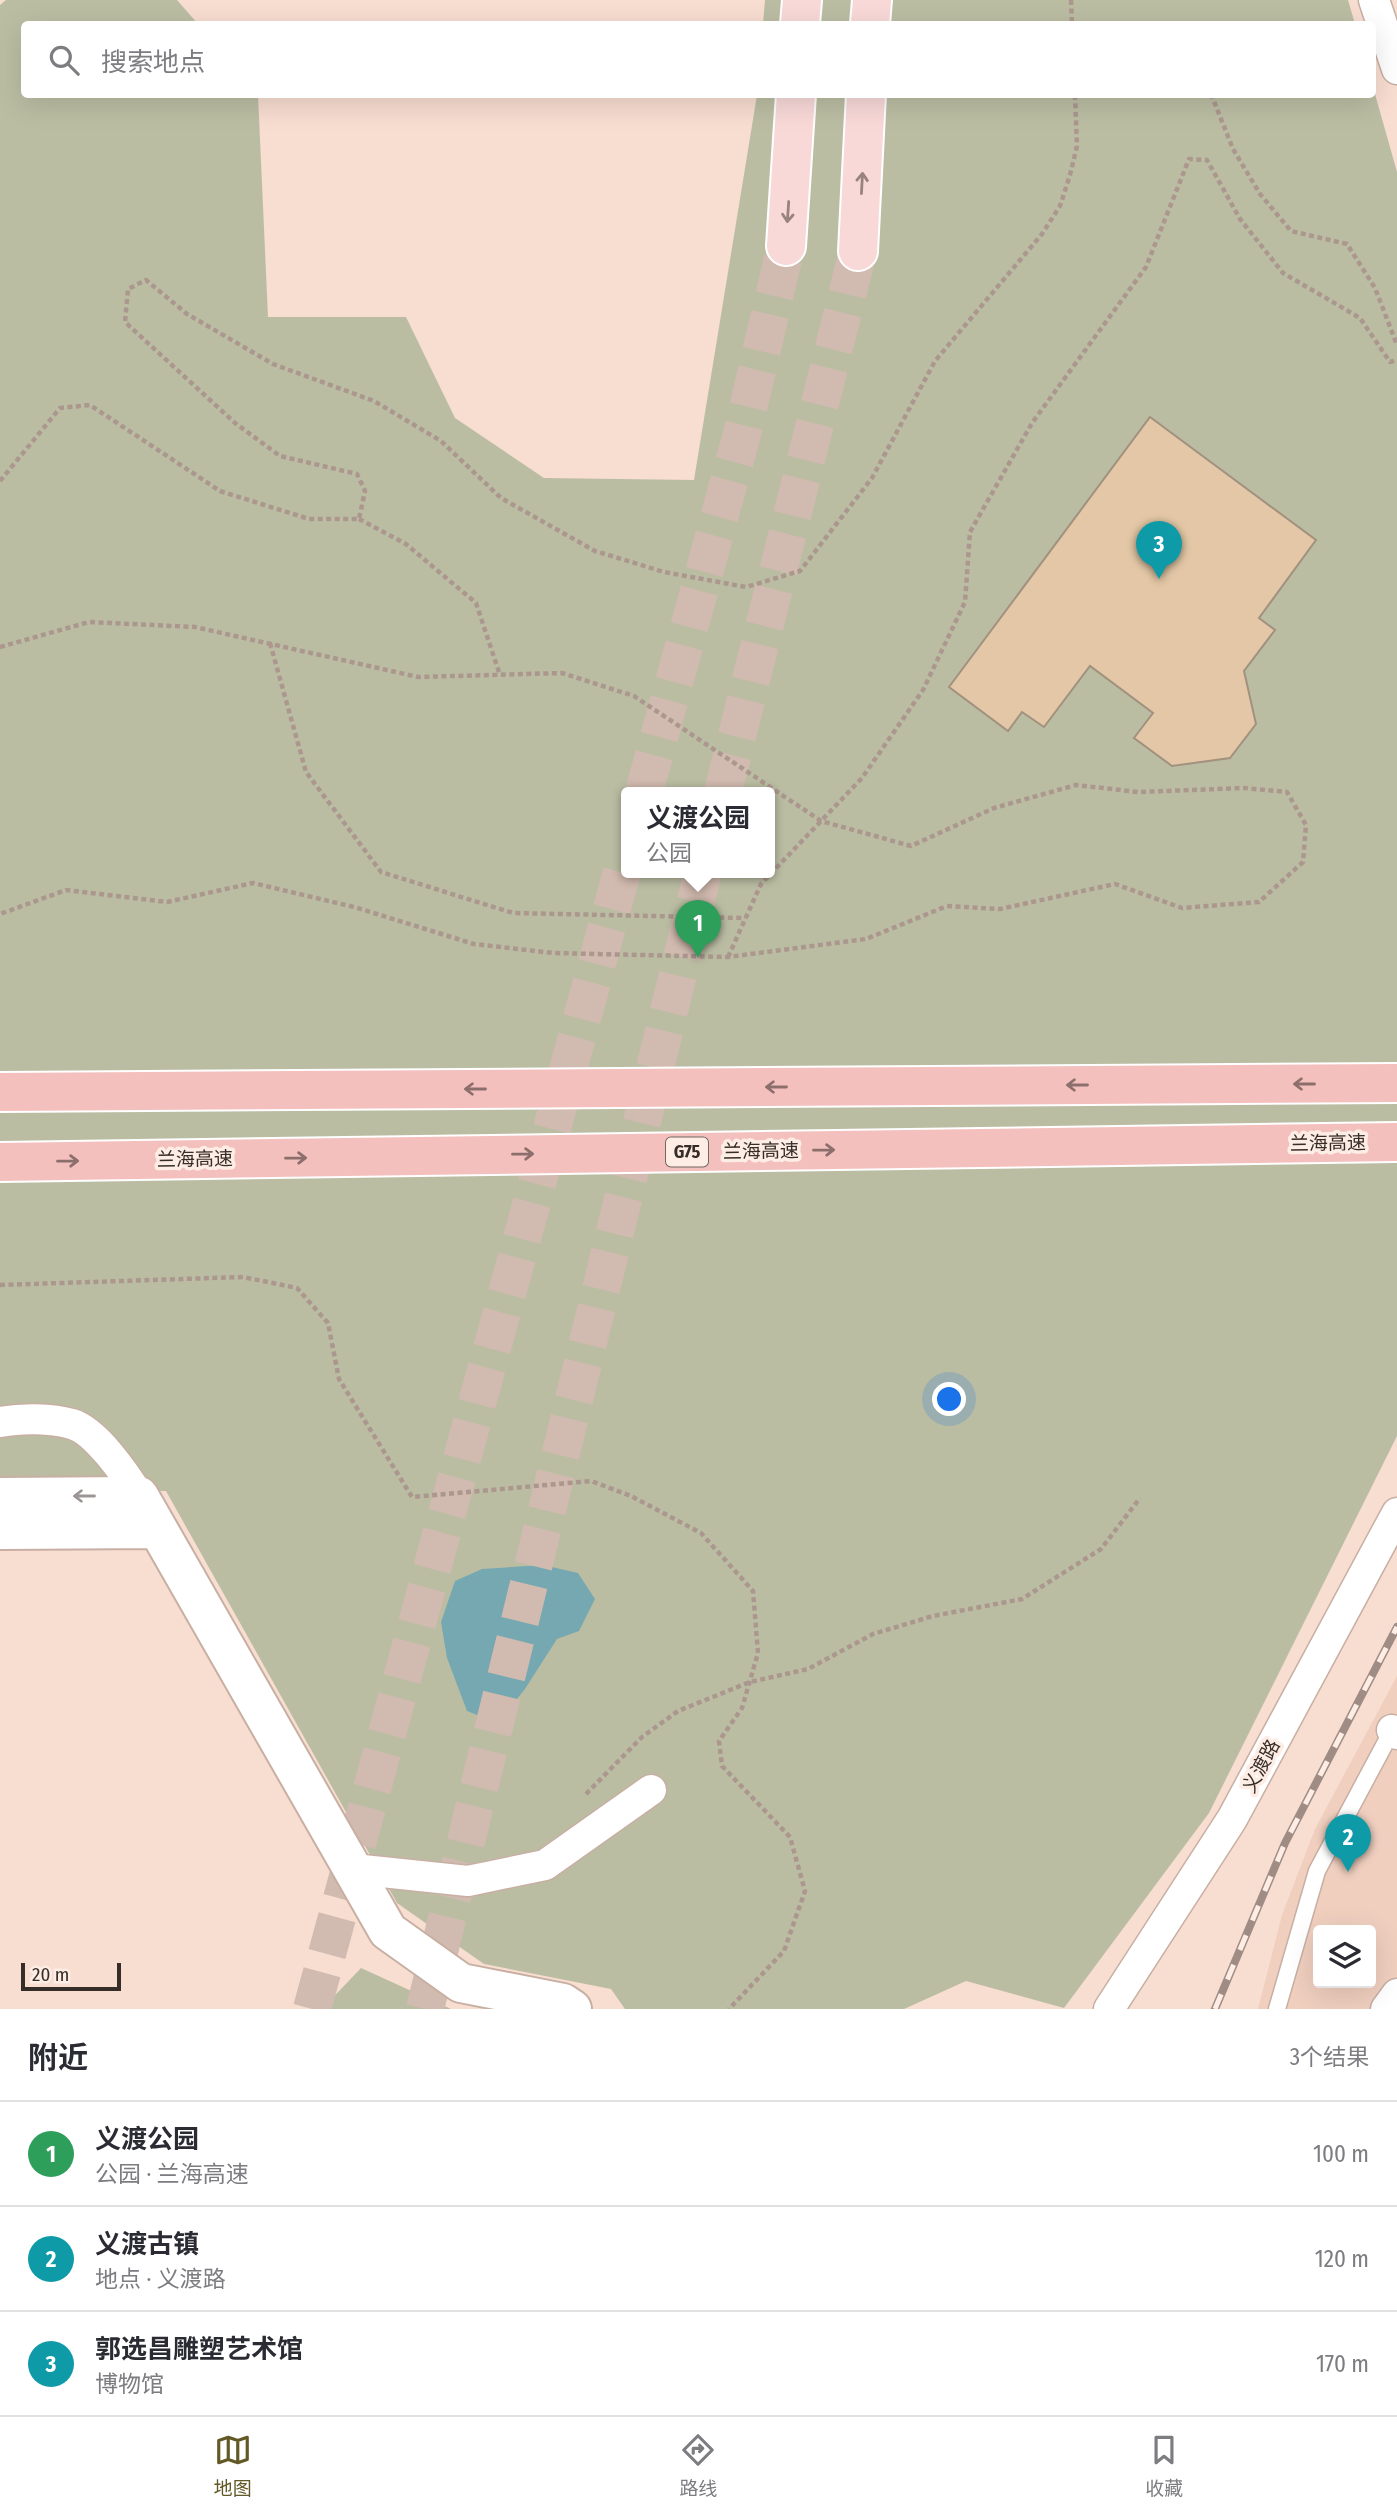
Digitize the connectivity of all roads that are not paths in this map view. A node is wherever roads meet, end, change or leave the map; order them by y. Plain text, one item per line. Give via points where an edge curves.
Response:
1 (802, 0) edge
2 (872, 0) edge
3 (1374, 0) edge
4 (800, 21) edge
5 (870, 21) edge
6 (1397, 69) edge
7 (796, 98) edge
8 (866, 98) edge
9 (786, 246) tunnel mouth
10 (858, 251) tunnel mouth
11 (1385, 1084) edge
12 (0, 1091) edge
13 (1385, 1142) edge
14 (0, 1162) edge
15 (5, 1423) edge
16 (139, 1496) junction
17 (0, 1497) edge
18 (1397, 1514) edge
19 (156, 1529) junction
20 (0, 1530) edge
21 (1396, 1728) edge
22 (651, 1790) dead end
23 (353, 1869) junction
24 (1397, 1994) edge
25 (572, 2009) edge
26 (1109, 2009) edge
27 (1277, 2009) edge
28 (1387, 2009) edge

1 - 4 main road
2 - 5 main road
3 - 6 street
7 -> 9 main road
10 -> 8 main road
11 -> 12 highway
14 -> 13 highway, 兰海高速 / G75
15 - 16 street via 74,1424 116,1459
16 -> 17 street
16 - 19 street
18 - 26 street, 义渡路 via 1232,1819
19 - 20 street
19 - 23 street
21 - 27 lane via 1317,1871
22 - 23 street via 545,1865 468,1881
23 - 25 street via 388,1931 461,1983 563,2003
24 - 28 street

